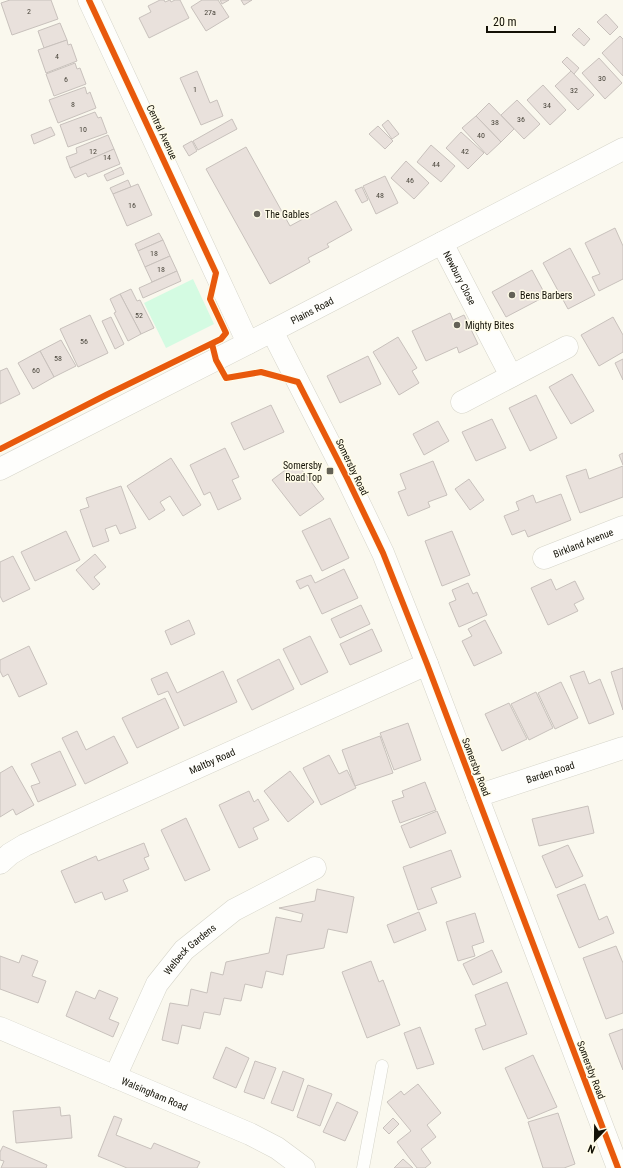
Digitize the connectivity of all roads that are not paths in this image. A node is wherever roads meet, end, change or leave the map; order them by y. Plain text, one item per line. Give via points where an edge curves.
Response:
1 (89, 0) edge
2 (623, 149) edge
3 (442, 243) junction
4 (272, 332) junction
5 (248, 343) junction
6 (567, 347) dead end
7 (511, 376) junction
8 (462, 402) dead end
9 (0, 469) edge
10 (623, 527) edge
11 (544, 558) dead end
12 (427, 664) junction
13 (623, 748) edge
14 (476, 796) junction
15 (0, 863) edge
16 (315, 868) dead end
17 (2, 1035) edge
18 (382, 1066) dead end
19 (115, 1077) junction
20 (304, 1168) edge
21 (362, 1168) edge
22 (618, 1168) edge

1 - 5 street, Central Avenue
2 - 3 street, Plains Road
3 - 4 street, Plains Road
3 - 7 street, Newbury Close
4 - 5 street, Plains Road
4 - 12 street, Somersby Road via 380,547
5 - 9 street, Plains Road
6 - 7 street
7 - 8 street
10 - 11 street, Birkland Avenue
12 - 14 street, Somersby Road
12 - 15 street, Maltby Road via 25,845
13 - 14 street, Barden Road
14 - 22 street, Somersby Road
16 - 19 street, Welbeck Gardens via 234,910 184,950 156,984
17 - 19 street, Walsingham Road
18 - 21 lane
19 - 20 street, Walsingham Road via 250,1134 276,1148

